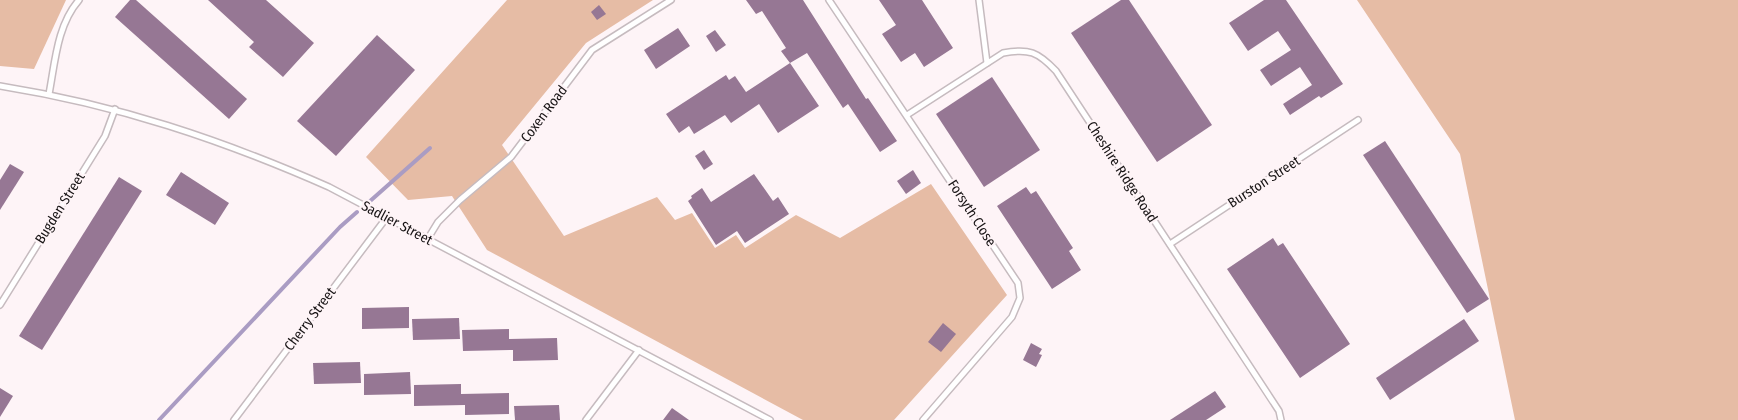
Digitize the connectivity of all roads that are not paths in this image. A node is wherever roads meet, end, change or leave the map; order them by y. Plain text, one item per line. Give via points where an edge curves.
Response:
1 (78, 0) edge
2 (670, 0) edge
3 (828, 0) edge
4 (979, 0) edge
5 (987, 62) junction
6 (0, 86) edge
7 (49, 94) junction
8 (115, 109) junction
9 (907, 115) junction
10 (1358, 120) dead end
11 (387, 218) junction
12 (427, 240) junction
13 (1170, 244) junction
14 (0, 305) edge
15 (639, 350) junction
16 (234, 420) edge
17 (586, 420) edge
18 (770, 420) edge
19 (923, 420) edge
20 (1282, 420) edge

1 - 7 lane via 63,27
2 - 12 lane, Coxen Road via 592,50 511,158 460,200 438,222
3 - 9 lane, Forsyth Close
4 - 5 lane
5 - 9 lane, Cheshire Ridge Road
5 - 13 lane, Cheshire Ridge Road via 1003,53 1022,50 1042,56 1056,71
6 - 7 lane, Sadlier Street
7 - 8 lane, Sadlier Street
8 - 11 lane, Sadlier Street via 263,158 329,187
8 - 14 lane, Bugden Street via 105,136
9 - 19 lane, Forsyth Close via 1018,283 1020,298 1012,317
10 - 13 lane, Burston Street
11 - 12 lane, Sadlier Street
11 - 16 lane, Cherry Street
12 - 15 lane, Sadlier Street
13 - 20 lane, Cheshire Ridge Road via 1280,411
15 - 17 lane
15 - 18 lane, Sadlier Street

